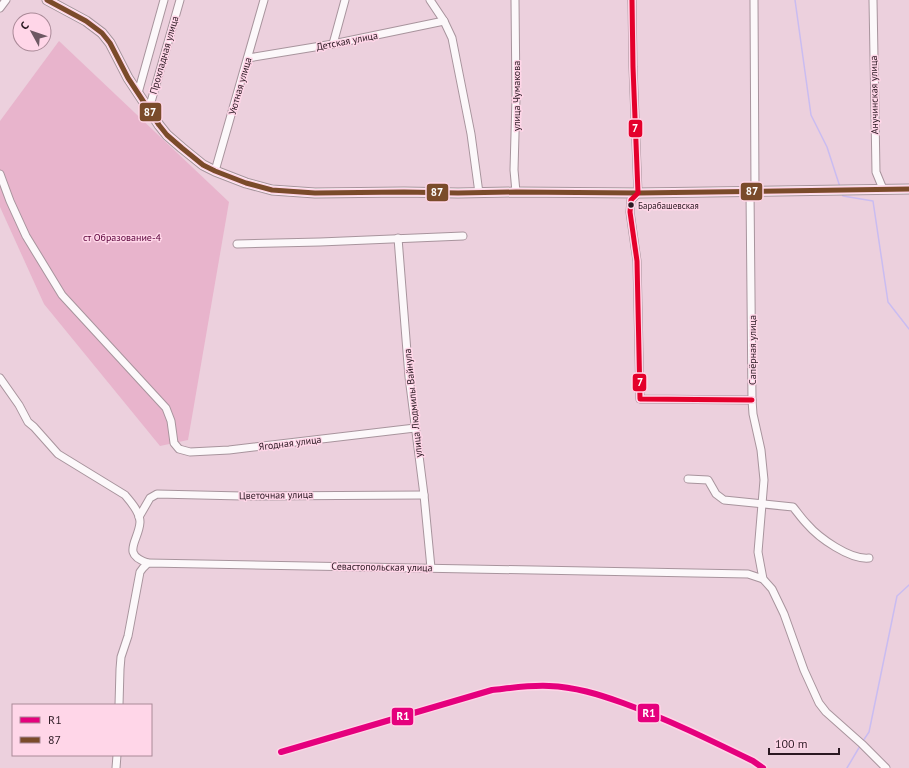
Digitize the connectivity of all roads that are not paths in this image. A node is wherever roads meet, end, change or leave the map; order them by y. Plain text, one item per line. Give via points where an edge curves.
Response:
1 (6, 0) edge
2 (47, 0) edge
3 (164, 0) edge
4 (180, 0) edge
5 (264, 0) edge
6 (345, 0) edge
7 (430, 0) edge
8 (515, 0) edge
9 (632, 0) edge
10 (754, 0) edge
11 (872, 0) edge
12 (0, 8) edge
13 (444, 21) junction
14 (333, 44) junction
15 (248, 58) junction
16 (138, 93) junction
17 (148, 109) junction
18 (215, 171) junction
19 (0, 174) edge
20 (883, 189) junction
21 (909, 189) edge
22 (752, 191) junction
23 (516, 192) junction
24 (479, 193) junction
25 (638, 193) junction
26 (463, 236) dead end
27 (398, 238) junction
28 (237, 244) dead end
29 (0, 378) edge
30 (752, 400) junction
31 (415, 428) junction
32 (688, 479) dead end
33 (424, 495) junction
34 (763, 503) junction
35 (139, 516) junction
36 (869, 558) dead end
37 (148, 563) junction
38 (431, 568) junction
39 (763, 579) junction
40 (119, 704) edge
41 (117, 756) edge
42 (116, 768) edge
43 (886, 768) edge

1 - 12 street
2 - 16 main road via 86,21 102,33
3 - 16 street
4 - 17 street, Прохладная улица
5 - 15 street, Уютная улица
6 - 14 street
7 - 13 street
8 - 23 street, улица Чумакова
9 - 25 street
10 - 22 street, Сапёрная улица
11 - 20 street, Анучинская улица via 876,172
13 - 14 street, Детская улица
13 - 24 street via 452,38 458,65
14 - 15 street, Детская улица
15 - 18 street, Уютная улица
16 - 17 main road
17 - 18 main road via 167,135 203,165
18 - 24 main road via 272,190 296,192
19 - 31 street, Ягодная улица via 21,227 47,273 78,314 166,408 171,421 172,437 176,447 182,451 204,452
20 - 21 main road
20 - 22 main road
22 - 25 main road
22 - 30 street, Сапёрная улица
23 - 24 main road
23 - 25 main road
25 - 30 street via 631,200 630,212 637,261 640,399
26 - 27 street
27 - 28 street
27 - 31 street, улица Людмилы Вайнула
29 - 35 street via 28,422 58,454 125,495
30 - 34 street, Сапёрная улица via 761,450
31 - 33 street, улица Людмилы Вайнула
32 - 34 street via 708,480 716,494 724,500
33 - 35 street, Цветочная улица via 157,494 150,498
33 - 38 street, улица Людмилы Вайнула
34 - 36 street via 793,507 806,524 820,536 848,554 858,558
34 - 39 street, Сапёрная улица via 758,552
35 - 37 street via 139,527 132,549 137,559
37 - 38 street, Севастопольская улица
37 - 40 street via 140,572 128,636 121,657
38 - 39 street, Севастопольская улица via 748,574
39 - 43 street via 772,589 784,614 819,703
41 - 42 street

